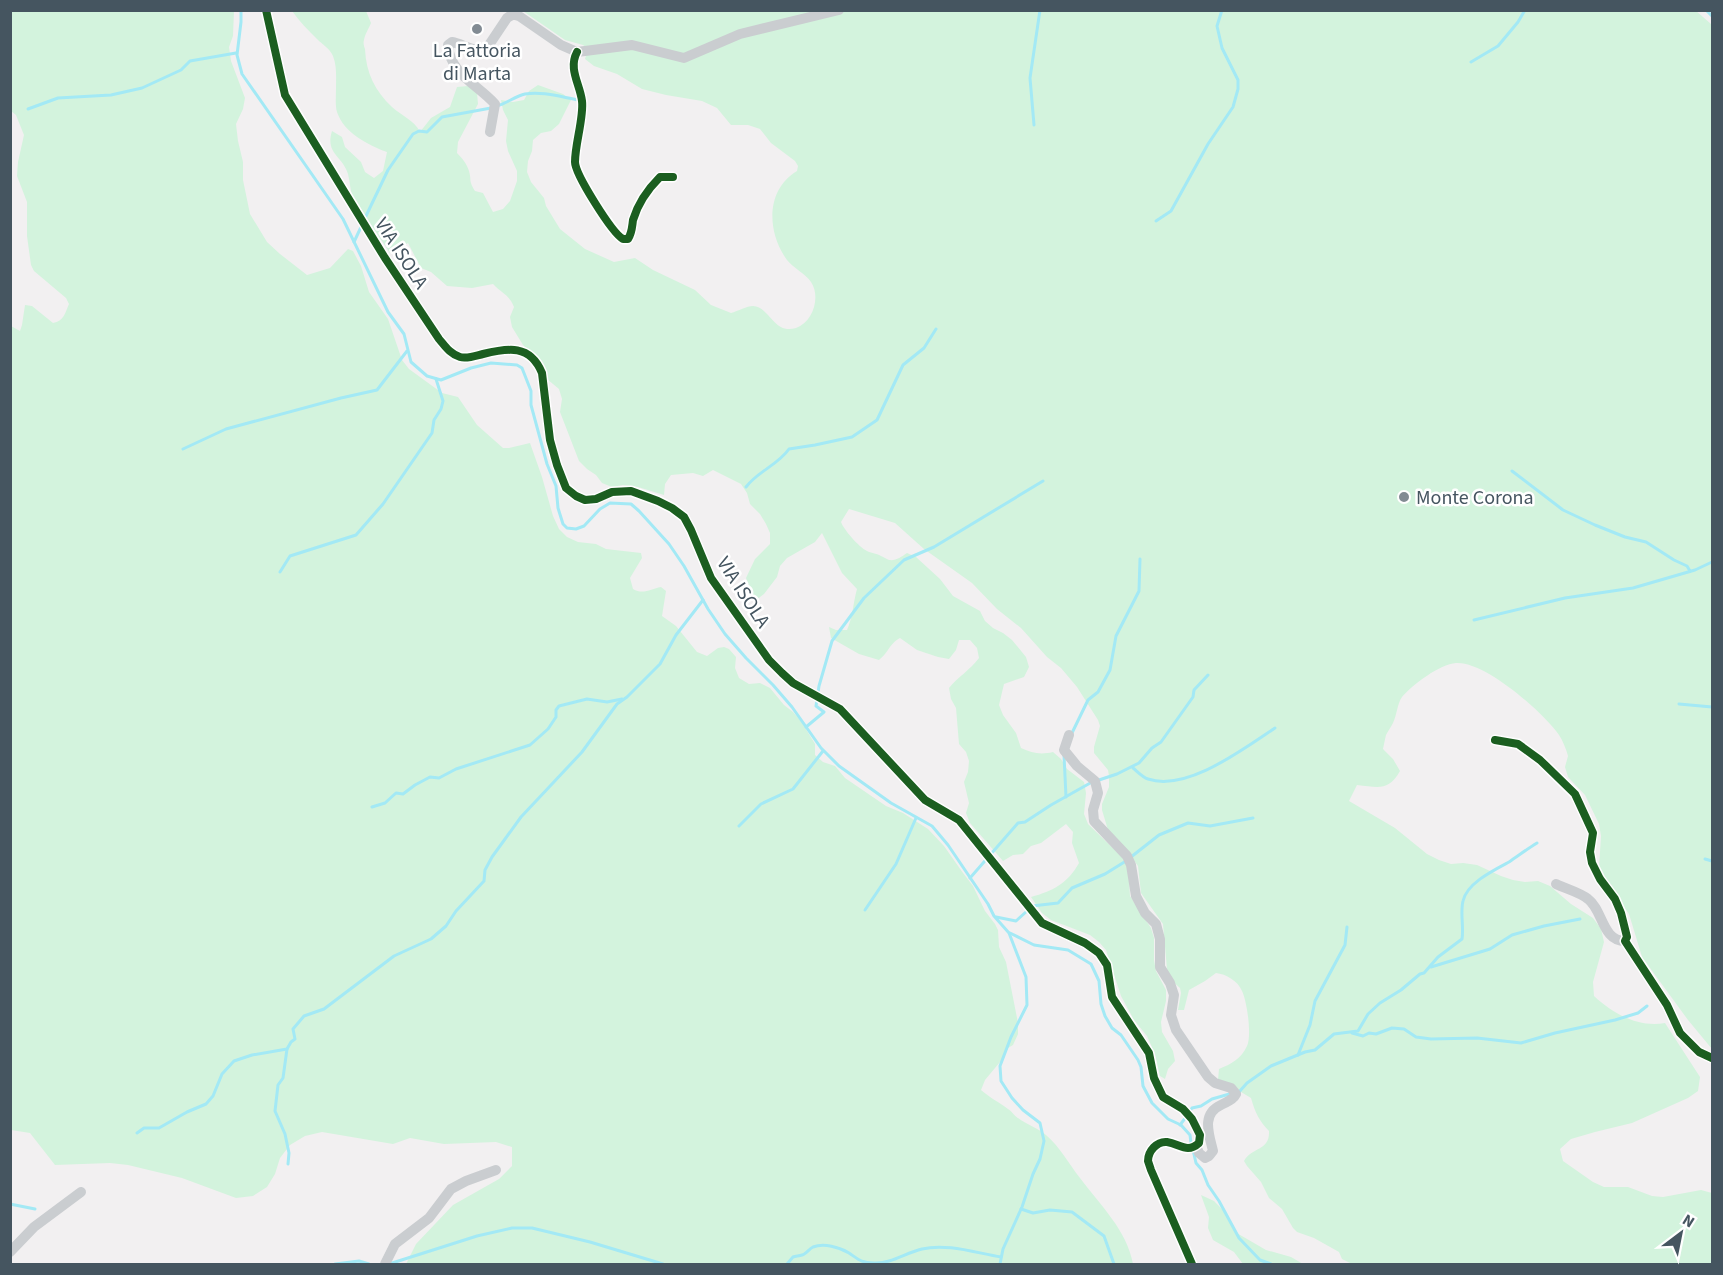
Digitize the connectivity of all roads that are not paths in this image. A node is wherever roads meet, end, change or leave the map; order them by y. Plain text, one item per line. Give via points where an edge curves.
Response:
1 (266, 10) edge
2 (839, 10) edge
3 (577, 52) junction
4 (490, 132) dead end
5 (673, 177) dead end
6 (1069, 735) dead end
7 (1495, 740) dead end
8 (1556, 884) dead end
9 (1625, 941) junction
10 (1713, 1058) edge
11 (1196, 1146) junction
12 (496, 1170) dead end
13 (81, 1192) dead end
14 (10, 1252) edge
15 (385, 1264) edge
16 (1192, 1264) edge

1 - 11 street, VIA ISOLA via 285,95 439,339 449,351 467,358 501,350 524,352 531,357 542,373 550,440 566,488 585,501 620,491 638,493 684,517 711,578 782,674 840,709 925,800 959,820 1042,923 1099,953 1107,965 1112,997 1149,1053 1163,1097 1192,1119 1200,1135
2 - 3 street via 740,34 684,58 632,45
3 - 4 street via 515,15 507,18 482,51 452,42 448,45 457,70 495,104
3 - 5 street via 573,67 582,103 574,164 615,233 628,239 649,188 660,177
6 - 11 street via 1064,750 1095,780 1098,793 1094,821 1127,856 1136,896 1156,924 1160,967 1170,983 1171,1015 1176,1030 1208,1077 1236,1094 1210,1114 1207,1122 1213,1151 1205,1158
7 - 9 street via 1518,744 1575,794 1593,833 1592,863 1615,898
8 - 9 street via 1587,898 1596,907 1608,933
9 - 10 street via 1667,1005 1680,1033 1699,1052
11 - 16 street via 1185,1149 1166,1142 1157,1144 1148,1159
12 - 15 street via 451,1189 429,1218 396,1244
13 - 14 street via 34,1227

